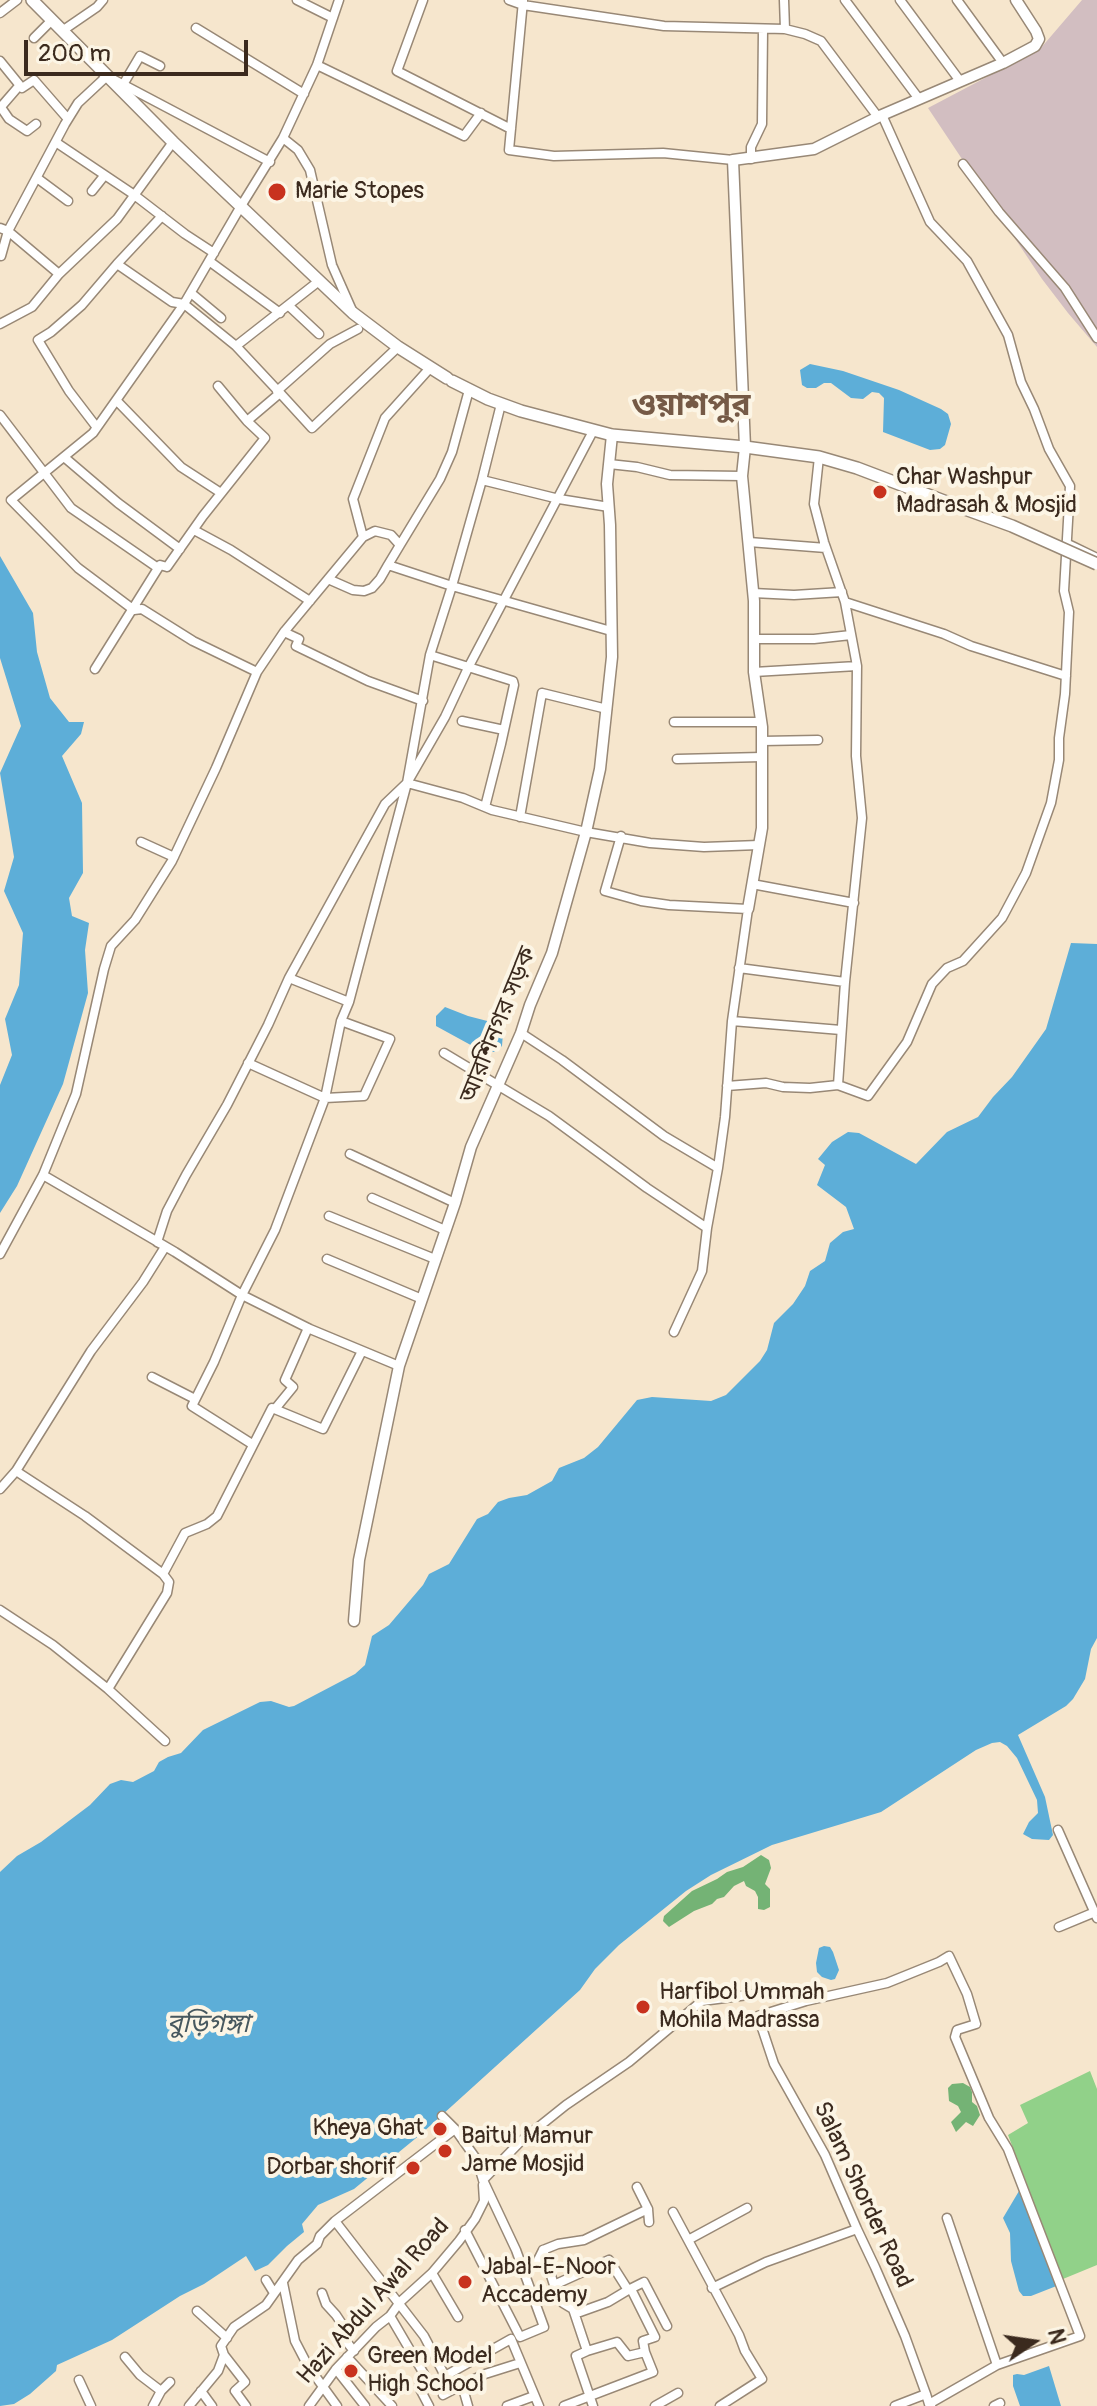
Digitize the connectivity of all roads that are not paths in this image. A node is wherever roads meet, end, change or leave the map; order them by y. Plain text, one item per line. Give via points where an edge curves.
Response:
1 (17, 0) edge
2 (32, 0) edge
3 (103, 0) edge
4 (297, 0) edge
5 (339, 0) edge
6 (423, 0) edge
7 (509, 0) edge
8 (784, 0) edge
9 (845, 0) edge
10 (900, 0) edge
11 (957, 0) edge
12 (1016, 0) edge
13 (523, 2) edge
14 (0, 13) edge
15 (333, 18) junction
16 (52, 20) junction
17 (196, 28) dead end
18 (785, 29) junction
19 (763, 30) junction
20 (62, 31) junction
21 (34, 38) dead end
22 (0, 61) edge
23 (1003, 63) junction
24 (317, 65) junction
25 (160, 66) dead end
26 (107, 76) junction
27 (960, 81) junction
28 (124, 83) junction
29 (19, 86) dead end
30 (304, 94) junction
31 (919, 99) junction
32 (0, 107) edge
33 (481, 113) junction
34 (880, 116) junction
35 (68, 119) junction
36 (36, 124) dead end
37 (511, 129) junction
38 (283, 138) junction
39 (173, 142) junction
40 (57, 143) junction
41 (751, 159) junction
42 (733, 160) junction
43 (270, 162) junction
44 (963, 164) dead end
45 (104, 176) junction
46 (37, 178) junction
47 (92, 191) dead end
48 (133, 194) junction
49 (68, 201) dead end
50 (241, 206) junction
51 (162, 216) junction
52 (4, 229) edge
53 (1, 256) edge
54 (212, 257) junction
55 (117, 264) junction
56 (59, 274) junction
57 (319, 281) junction
58 (191, 293) junction
59 (184, 304) junction
60 (289, 306) junction
61 (280, 313) junction
62 (353, 313) junction
63 (221, 318) dead end
64 (0, 324) edge
65 (358, 329) dead end
66 (319, 334) dead end
67 (1097, 338) edge
68 (236, 346) junction
69 (398, 347) junction
70 (430, 368) junction
71 (218, 386) dead end
72 (469, 390) junction
73 (278, 392) junction
74 (117, 401) junction
75 (501, 404) junction
76 (0, 415) edge
77 (247, 421) junction
78 (95, 425) dead end
79 (592, 433) dead end
80 (612, 435) junction
81 (745, 447) junction
82 (64, 457) junction
83 (819, 457) junction
84 (609, 464) junction
85 (44, 471) junction
86 (742, 476) junction
87 (482, 480) junction
88 (221, 493) junction
89 (559, 499) junction
90 (609, 507) junction
91 (194, 530) junction
92 (363, 537) junction
93 (749, 542) junction
94 (1068, 544) junction
95 (400, 545) junction
96 (826, 548) junction
97 (180, 549) junction
98 (1097, 558) edge
99 (1097, 564) edge
100 (388, 565) junction
101 (158, 568) junction
102 (328, 579) junction
103 (452, 586) junction
104 (842, 592) junction
105 (753, 593) junction
106 (310, 601) junction
107 (845, 602) junction
108 (505, 603) junction
109 (134, 610) junction
110 (611, 631) junction
111 (284, 632) junction
112 (851, 635) junction
113 (754, 639) junction
114 (430, 655) junction
115 (857, 666) junction
116 (468, 668) junction
117 (95, 669) dead end
118 (257, 672) junction
119 (754, 672) junction
120 (1066, 676) junction
121 (423, 701) junction
122 (607, 709) junction
123 (462, 721) dead end
124 (674, 722) dead end
125 (761, 722) junction
126 (504, 730) junction
127 (818, 740) dead end
128 (762, 741) junction
129 (762, 757) junction
130 (677, 759) dead end
131 (407, 783) junction
132 (485, 807) junction
133 (520, 817) junction
134 (586, 832) junction
135 (621, 836) junction
136 (141, 842) dead end
137 (759, 845) junction
138 (174, 857) junction
139 (752, 884) junction
140 (854, 903) junction
141 (748, 909) junction
142 (739, 968) junction
143 (289, 978) junction
144 (845, 982) junction
145 (349, 1002) junction
146 (341, 1021) junction
147 (732, 1021) junction
148 (841, 1030) junction
149 (521, 1033) junction
150 (444, 1053) dead end
151 (248, 1063) junction
152 (498, 1083) junction
153 (838, 1085) junction
154 (727, 1086) junction
155 (325, 1098) junction
156 (350, 1154) dead end
157 (718, 1168) junction
158 (43, 1175) junction
159 (372, 1198) dead end
160 (455, 1203) junction
161 (329, 1216) dead end
162 (707, 1228) junction
163 (445, 1230) junction
164 (161, 1244) junction
165 (0, 1254) edge
166 (327, 1259) dead end
167 (435, 1259) junction
168 (242, 1295) junction
169 (422, 1299) junction
170 (308, 1328) junction
171 (674, 1332) dead end
172 (362, 1351) junction
173 (399, 1366) junction
174 (152, 1377) dead end
175 (195, 1399) junction
176 (275, 1409) junction
177 (252, 1444) junction
178 (16, 1471) junction
179 (0, 1489) edge
180 (163, 1574) junction
181 (0, 1610) edge
182 (354, 1621) dead end
183 (108, 1689) junction
184 (165, 1741) dead end
185 (1058, 1830) dead end
186 (1096, 1915) edge
187 (1059, 1927) dead end
188 (763, 1993) dead end
189 (442, 2116) dead end
190 (455, 2129) junction
191 (483, 2180) junction
192 (637, 2187) dead end
193 (747, 2208) dead end
194 (648, 2209) junction
195 (673, 2212) dead end
196 (947, 2218) dead end
197 (335, 2221) junction
198 (649, 2222) dead end
199 (857, 2229) junction
200 (465, 2230) junction
201 (688, 2240) junction
202 (543, 2250) junction
203 (521, 2269) junction
204 (432, 2273) junction
205 (266, 2280) dead end
206 (283, 2283) junction
207 (554, 2285) junction
208 (712, 2288) junction
209 (630, 2290) junction
210 (274, 2293) junction
211 (322, 2293) dead end
212 (400, 2302) junction
213 (563, 2303) junction
214 (197, 2311) dead end
215 (390, 2316) junction
216 (458, 2317) dead end
217 (667, 2326) dead end
218 (227, 2338) junction
219 (515, 2338) junction
220 (587, 2351) junction
221 (645, 2352) junction
222 (351, 2354) junction
223 (224, 2355) junction
224 (125, 2357) dead end
225 (520, 2363) junction
226 (997, 2365) junction
227 (336, 2369) junction
228 (79, 2380) dead end
229 (170, 2382) dead end
230 (462, 2385) junction
231 (323, 2386) junction
232 (161, 2391) junction
233 (201, 2391) junction
234 (678, 2393) dead end
235 (926, 2394) junction
236 (443, 2395) dead end
237 (534, 2396) junction
238 (590, 2396) junction
239 (190, 2405) edge
240 (930, 2405) edge
241 (91, 2406) edge
242 (153, 2406) edge
243 (212, 2406) edge
244 (246, 2406) edge
245 (309, 2406) edge
246 (337, 2406) edge
247 (365, 2406) edge
248 (392, 2406) edge
249 (429, 2406) edge
250 (468, 2406) edge
251 (507, 2406) edge
252 (539, 2406) edge
253 (564, 2406) edge
254 (593, 2406) edge
255 (655, 2406) edge
256 (720, 2406) edge
257 (895, 2406) edge

1 - 14 street
2 - 16 main road
3 - 20 street
4 - 15 street
5 - 15 street
6 - 33 street via 397,71
7 - 13 street
8 - 18 street
9 - 31 street
10 - 27 street
11 - 23 street
12 - 23 street via 1039,39
13 - 19 street via 664,26
13 - 37 street
15 - 24 street
16 - 20 main road
16 - 21 street
17 - 30 street
18 - 19 street
18 - 34 street via 821,41
19 - 41 street via 762,124
20 - 26 main road
22 - 35 street via 22,88 34,80
23 - 27 street
24 - 30 street
24 - 33 street via 464,136
25 - 28 street via 140,56
26 - 28 street
26 - 35 street
26 - 39 main road
27 - 31 street
28 - 43 street
29 - 32 street
30 - 38 street
31 - 34 street
32 - 36 street via 27,131
33 - 37 street
34 - 41 street via 814,149
34 - 94 street via 930,222 967,261 1008,335 1021,382 1070,486
35 - 40 street
37 - 42 street via 509,150
38 - 43 street
38 - 62 street via 310,170 332,265
39 - 48 street
39 - 50 main road
40 - 45 street
40 - 46 street
41 - 42 street
42 - 81 street
43 - 50 street
44 - 67 street via 1065,288
45 - 47 street
45 - 48 street
46 - 49 street
46 - 52 street
48 - 51 street
48 - 56 street via 117,219
50 - 54 street
50 - 57 main road
51 - 54 street
51 - 55 street
52 - 53 street
52 - 56 street
54 - 58 street
54 - 61 street
55 - 59 street via 172,302
55 - 78 street via 82,305 38,340
56 - 64 street via 32,307
57 - 60 street
57 - 62 main road
58 - 59 street
58 - 63 street
59 - 68 street
59 - 74 street
60 - 61 street
60 - 66 street
61 - 68 street
62 - 69 main road
65 - 73 street via 330,344
68 - 73 street
69 - 70 main road
69 - 73 street via 312,428
70 - 72 main road
70 - 92 street via 385,418 353,499
71 - 77 street
72 - 75 main road
72 - 95 street via 446,466
73 - 77 street
74 - 82 street via 93,433
74 - 88 street via 181,467
75 - 80 main road
75 - 87 street
76 - 85 street
77 - 88 street via 265,438
79 - 89 street
80 - 81 main road
80 - 84 street, আরশিনগর সড়ক
81 - 83 main road
81 - 86 street
82 - 85 street
82 - 97 street
83 - 96 street via 814,504
83 - 99 main road, bridge via 1012,526
84 - 86 street via 670,475
84 - 90 street, আরশিনগর সড়ক
85 - 101 street via 71,508
85 - 109 street via 11,500 78,568
86 - 93 street
87 - 89 street
87 - 103 street
88 - 91 street
89 - 90 street
89 - 108 street
90 - 110 street, আরশিনগর সড়ক
91 - 97 street
91 - 106 street
92 - 95 street via 375,531 391,535
92 - 102 street
93 - 96 street
93 - 105 street
94 - 98 street
94 - 120 street
95 - 100 street
96 - 104 street
97 - 101 street via 167,567
100 - 102 street via 364,591
100 - 103 street
101 - 109 street
102 - 106 street
103 - 108 street
103 - 114 street
104 - 105 street
104 - 107 street
105 - 113 street
106 - 111 street
107 - 112 street
107 - 120 street
108 - 110 street
108 - 116 street
109 - 117 street
109 - 118 street via 142,609
110 - 122 street, আরশিনগর সড়ক
111 - 118 street
111 - 121 street via 299,639 296,646
112 - 113 street
112 - 115 street
113 - 119 street
114 - 116 street
114 - 121 street
115 - 119 street
115 - 140 street via 862,818
116 - 126 street via 513,681
116 - 131 street
118 - 138 street
119 - 125 street
120 - 153 street via 1051,803 1026,873 1002,918 963,961 932,984 907,1042 868,1096
121 - 131 street
122 - 133 street via 542,693
122 - 134 street, আরশিনগর সড়ক
123 - 126 street
124 - 125 street
125 - 128 street
126 - 132 street
127 - 128 street
128 - 129 street
129 - 130 street
129 - 137 street
131 - 132 street
131 - 143 street via 385,804
131 - 145 street
132 - 133 street
133 - 134 street
134 - 135 street
134 - 149 street, আরশিনগর সড়ক via 552,953
135 - 137 street via 704,847
135 - 141 street via 605,891 669,905
136 - 138 street
137 - 139 street
138 - 158 street via 135,920 111,946 76,1094
139 - 140 street
139 - 141 street
140 - 144 street
141 - 142 street
142 - 144 street
142 - 147 street
143 - 145 street
143 - 151 street
144 - 148 street
145 - 146 street
146 - 155 street
146 - 155 street via 390,1040 364,1096
147 - 148 street
147 - 154 street
148 - 153 street
149 - 152 street, আরশিনগর সড়ক
149 - 157 street via 664,1136
150 - 152 street
151 - 155 street
151 - 164 street via 167,1211
152 - 160 street, আরশিনগর সড়ক
152 - 162 street
153 - 154 street
154 - 157 street
155 - 168 street via 275,1230
156 - 160 street
157 - 162 street
158 - 164 street
158 - 165 street
159 - 163 street
160 - 163 street, আরশিনগর সড়ক
161 - 167 street
162 - 171 street via 702,1271
163 - 167 street, আরশিনগর সড়ক
164 - 168 street
164 - 178 street via 143,1282 91,1351
166 - 169 street
167 - 169 street, আরশিনগর সড়ক
168 - 170 street
168 - 175 street
169 - 173 street, আরশিনগর সড়ক
170 - 172 street
170 - 176 street via 285,1380 293,1387
172 - 173 street
172 - 176 street via 323,1429
173 - 182 street, আরশিনগর সড়ক via 359,1560
174 - 175 street
175 - 177 street via 192,1406
176 - 177 street
177 - 180 street via 217,1516 185,1533
178 - 179 street
178 - 180 street
180 - 183 street via 169,1582 167,1593
181 - 183 street
183 - 184 street
185 - 186 street
186 - 187 street
188 - 191 street via 702,2001 629,2062 540,2124
189 - 190 street
190 - 191 street via 477,2160
190 - 197 street
191 - 200 street, Hazi Abdul Awal Road via 484,2201
191 - 203 street
192 - 194 street
193 - 201 street
194 - 198 street
194 - 202 street via 584,2240
195 - 201 street
196 - 226 street
197 - 206 street
197 - 212 street
199 - 208 street
199 - 226 street, Salam Shorder Road via 825,2155 774,2064 758,2016 887,1983 949,1956 976,2024 957,2030 955,2037 1008,2149 1080,2336
199 - 235 street, Salam Shorder Road
200 - 204 street, Hazi Abdul Awal Road
200 - 219 street
201 - 208 street
202 - 203 street via 537,2262
202 - 207 street
203 - 219 street via 544,2327
204 - 212 street, Hazi Abdul Awal Road
204 - 216 street
205 - 210 street
206 - 210 street
206 - 231 street via 295,2341
207 - 209 street via 609,2260
207 - 213 street
208 - 256 street via 762,2379
209 - 213 street via 580,2312
209 - 217 street via 644,2282
209 - 221 street via 655,2337 643,2341
210 - 218 street
211 - 222 street via 344,2327
212 - 215 street, Hazi Abdul Awal Road
212 - 219 street via 445,2376
213 - 220 street via 573,2309
214 - 218 street
215 - 222 street, Hazi Abdul Awal Road
215 - 249 street via 424,2374 419,2387
218 - 223 street via 221,2346
219 - 225 street
220 - 221 street via 617,2342 628,2356
220 - 238 street via 576,2356
221 - 238 street via 653,2372
222 - 227 street, Hazi Abdul Awal Road
222 - 248 street
223 - 233 street
223 - 244 street via 245,2382 235,2391
224 - 232 street
225 - 230 street
225 - 237 street
226 - 240 street
227 - 231 street, Hazi Abdul Awal Road
227 - 247 street
228 - 241 street
229 - 232 street
230 - 236 street
230 - 250 street
231 - 245 street, Hazi Abdul Awal Road
231 - 246 street
232 - 242 street
233 - 239 street
233 - 243 street
234 - 255 street
235 - 240 street, Salam Shorder Road
235 - 257 street
237 - 251 street
237 - 252 street
238 - 253 street
238 - 254 street

